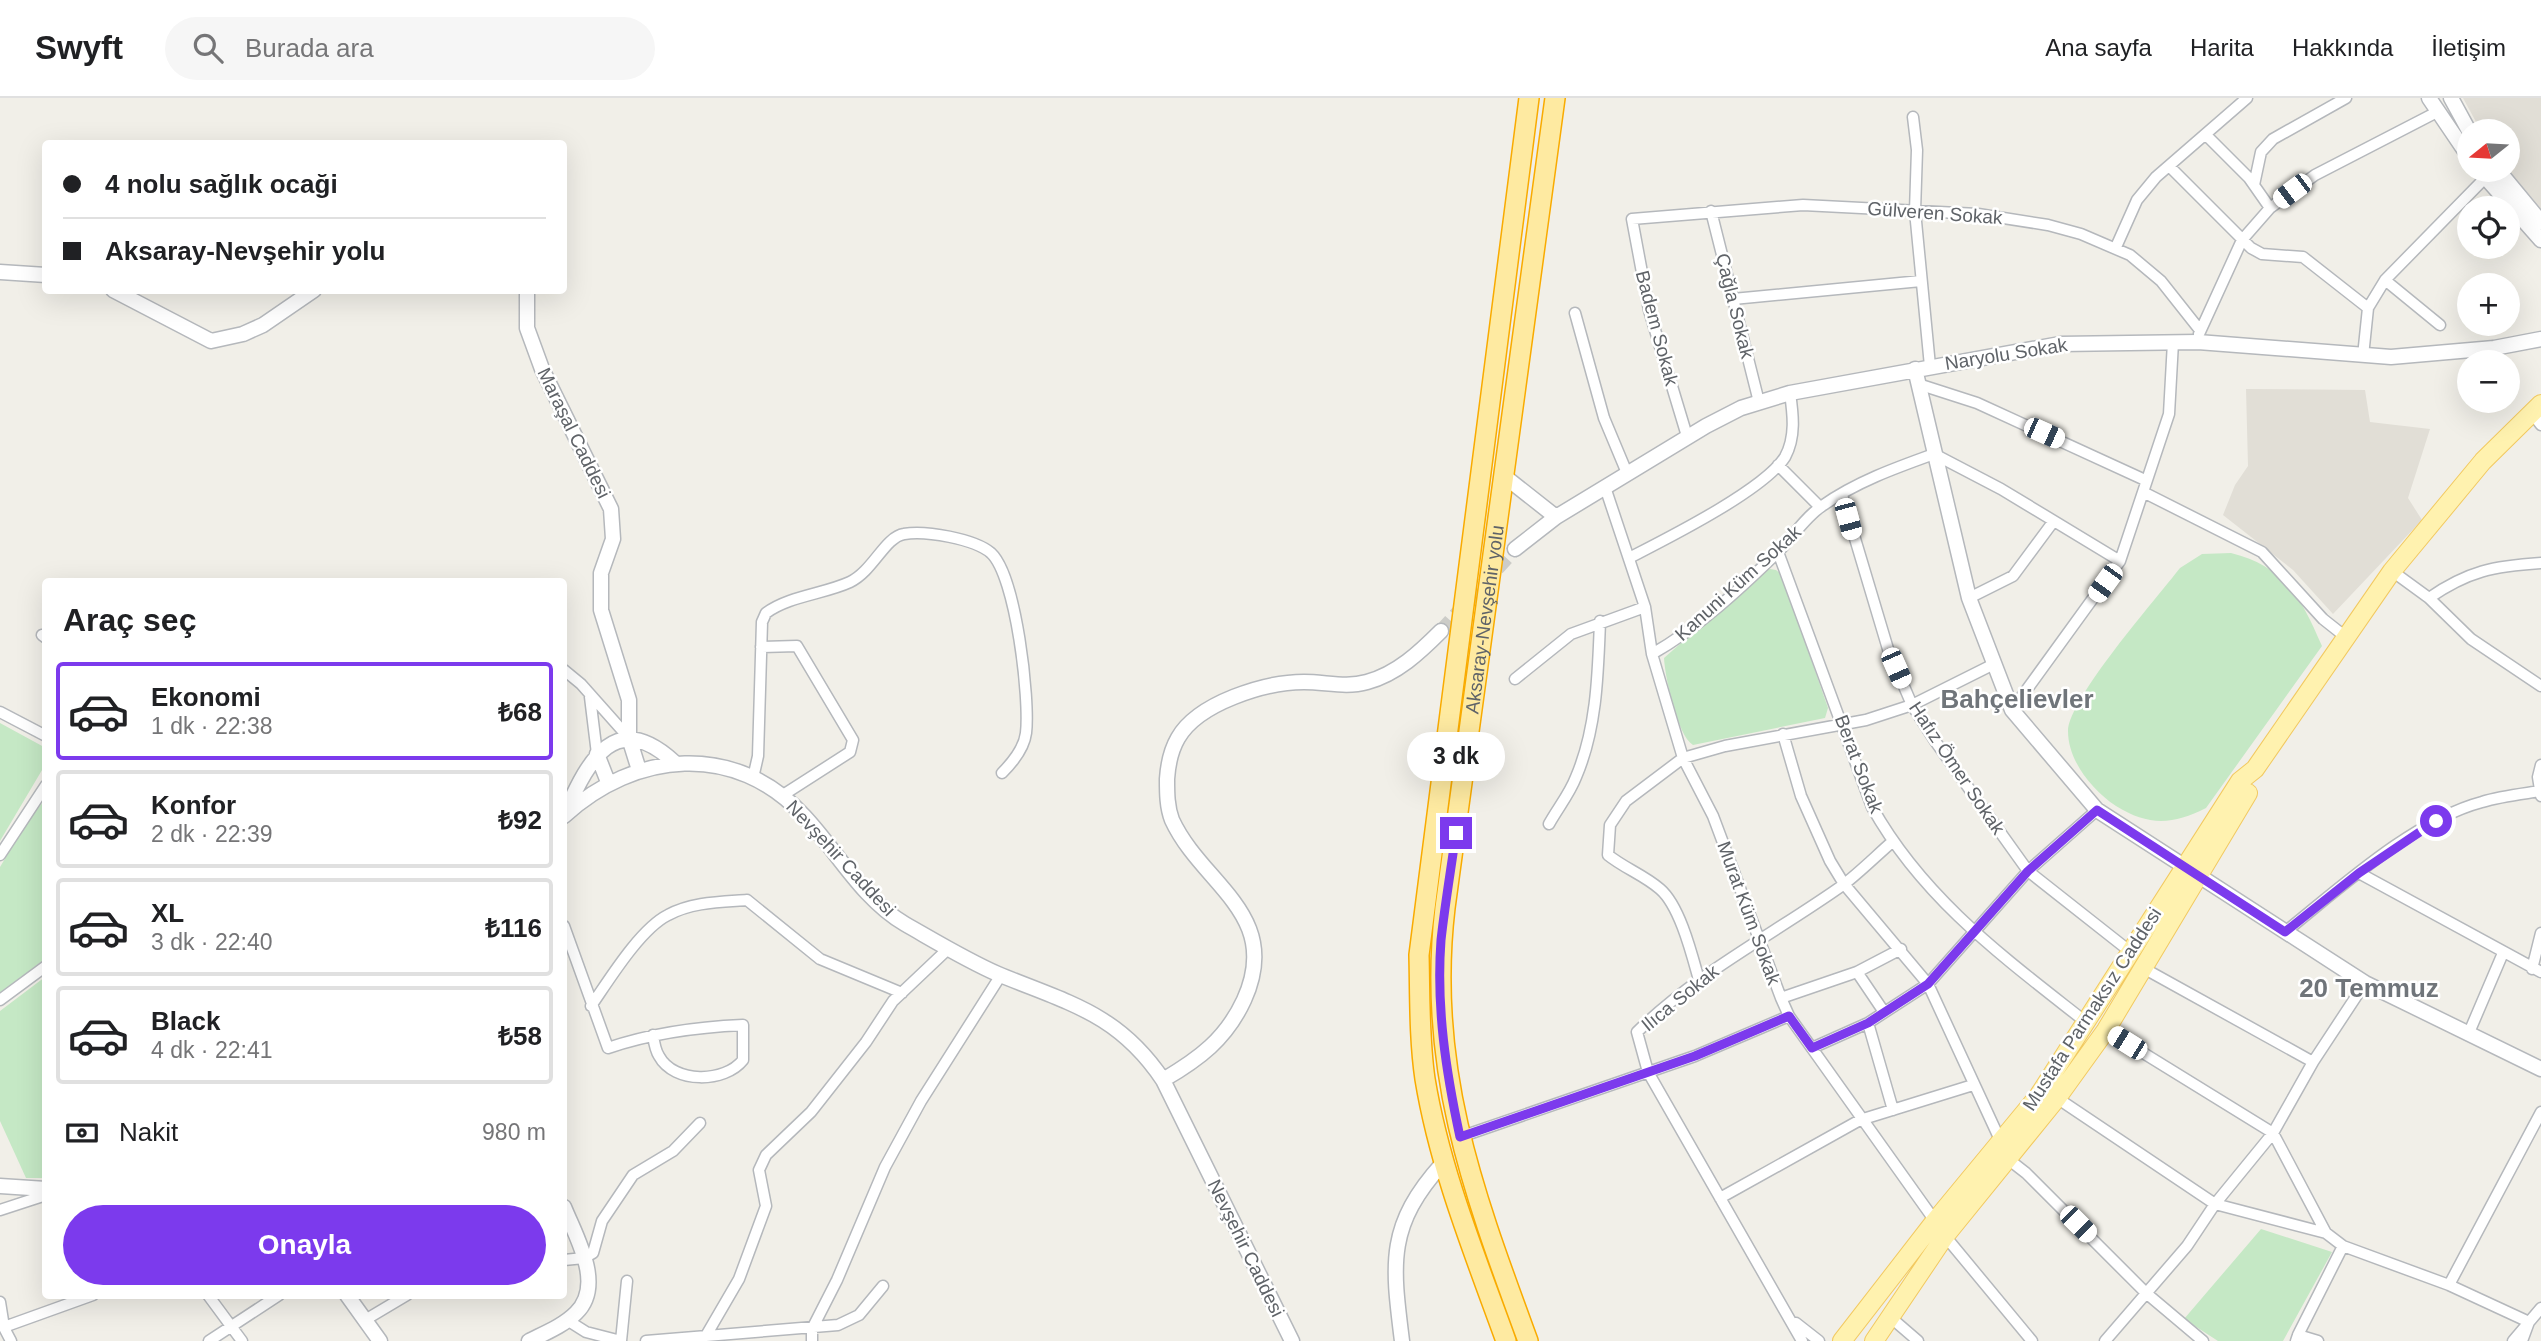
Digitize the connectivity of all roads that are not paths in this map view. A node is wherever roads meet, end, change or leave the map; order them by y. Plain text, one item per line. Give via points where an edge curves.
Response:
1 (1529, 98) edge
2 (1555, 98) edge
3 (2247, 98) edge
4 (2346, 98) edge
5 (2429, 98) edge
6 (2451, 98) edge
7 (2437, 112) junction
8 (1913, 117) dead end
9 (2462, 119) edge
10 (2206, 135) junction
11 (2457, 140) edge
12 (2170, 167) junction
13 (2475, 182) edge
14 (2489, 182) edge
15 (2508, 182) edge
16 (2254, 185) junction
17 (2270, 208) junction
18 (1711, 211) junction
19 (1915, 211) junction
20 (1632, 219) joint
21 (2541, 222) edge
22 (2242, 240) junction
23 (2541, 240) edge
24 (2116, 247) junction
25 (0, 272) edge
26 (42, 275) edge
27 (2385, 280) junction
28 (1921, 281) junction
29 (121, 294) edge
30 (308, 294) edge
31 (527, 294) edge
32 (1733, 299) junction
33 (2368, 308) junction
34 (1575, 313) dead end
35 (2440, 325) dead end
36 (2199, 335) junction
37 (2541, 339) edge
38 (2173, 342) junction
39 (2363, 356) junction
40 (1921, 373) junction
41 (1790, 393) junction
42 (1759, 402) junction
43 (2538, 414) edge
44 (1687, 436) junction
45 (1934, 454) junction
46 (1778, 465) junction
47 (1627, 473) junction
48 (1504, 476) junction
49 (2145, 480) junction
50 (1605, 487) junction
51 (2143, 492) junction
52 (1842, 495) junction
53 (1820, 507) junction
54 (1556, 517) junction
55 (2053, 522) junction
56 (1515, 549) tunnel mouth
57 (1778, 552) junction
58 (1630, 557) junction
59 (2120, 561) junction
60 (2541, 563) edge
61 (2392, 572) junction
62 (1969, 598) junction
63 (2429, 598) junction
64 (1645, 607) junction
65 (1600, 621) junction
66 (1441, 631) tunnel mouth
67 (2347, 638) junction
68 (761, 647) junction
69 (1652, 653) junction
70 (1994, 664) junction
71 (567, 672) edge
72 (1514, 680) dead end
73 (2541, 685) edge
74 (590, 697) junction
75 (1912, 705) junction
76 (2012, 710) junction
77 (0, 712) edge
78 (1843, 722) junction
79 (42, 734) edge
80 (1783, 734) junction
81 (629, 738) junction
82 (597, 754) junction
83 (1684, 758) junction
84 (674, 762) junction
85 (2541, 765) edge
86 (639, 770) junction
87 (1002, 773) dead end
88 (753, 778) junction
89 (608, 782) junction
90 (42, 792) edge
91 (2540, 793) edge
92 (783, 795) junction
93 (567, 808) edge
94 (2097, 810) junction
95 (567, 813) edge
96 (1549, 824) dead end
97 (1892, 842) junction
98 (0, 855) edge
99 (2028, 871) junction
100 (2190, 871) junction
101 (2359, 873) junction
102 (1844, 884) junction
103 (1971, 932) junction
104 (2285, 932) junction
105 (2541, 933) edge
106 (567, 935) edge
107 (1757, 940) junction
108 (949, 948) junction
109 (1901, 949) junction
110 (2132, 953) junction
111 (2502, 953) junction
112 (42, 969) edge
113 (2145, 969) junction
114 (2537, 971) edge
115 (1857, 972) junction
116 (1002, 975) junction
117 (1699, 981) junction
118 (1928, 984) junction
119 (2365, 984) junction
120 (902, 993) junction
121 (1781, 998) junction
122 (0, 1000) edge
123 (591, 1006) junction
124 (1884, 1012) junction
125 (1789, 1016) junction
126 (1868, 1023) junction
127 (2087, 1023) junction
128 (2106, 1030) junction
129 (653, 1035) junction
130 (2468, 1035) junction
131 (1812, 1048) junction
132 (2313, 1062) junction
133 (2541, 1069) edge
134 (1647, 1072) junction
135 (1163, 1080) junction
136 (1973, 1085) junction
137 (2057, 1098) junction
138 (1893, 1110) junction
139 (2541, 1112) edge
140 (1860, 1120) junction
141 (700, 1123) dead end
142 (2273, 1133) junction
143 (1460, 1137) junction
144 (2001, 1142) junction
145 (2008, 1159) junction
146 (1443, 1163) junction
147 (0, 1186) edge
148 (42, 1189) edge
149 (42, 1196) edge
150 (1720, 1198) junction
151 (2215, 1204) junction
152 (0, 1210) edge
153 (567, 1215) edge
154 (1940, 1228) junction
155 (2326, 1233) junction
156 (2343, 1246) junction
157 (584, 1258) junction
158 (567, 1260) edge
159 (626, 1281) dead end
160 (883, 1286) dead end
161 (2449, 1286) junction
162 (2146, 1293) junction
163 (80, 1299) edge
164 (211, 1299) edge
165 (273, 1299) edge
166 (350, 1299) edge
167 (400, 1299) edge
168 (0, 1302) edge
169 (2541, 1308) edge
170 (1889, 1315) junction
171 (1791, 1319) junction
172 (365, 1320) junction
173 (567, 1320) junction
174 (2529, 1322) junction
175 (2, 1324) edge
176 (230, 1327) junction
177 (813, 1329) junction
178 (707, 1334) junction
179 (2297, 1338) edge
180 (2199, 1340) edge
181 (11, 1341) edge
182 (209, 1341) edge
183 (242, 1341) edge
184 (380, 1341) edge
185 (529, 1341) edge
186 (621, 1341) edge
187 (646, 1341) edge
188 (812, 1341) edge
189 (1292, 1341) edge
190 (1402, 1341) edge
191 (1506, 1341) edge
192 (1528, 1341) edge
193 (1802, 1341) edge
194 (1819, 1341) edge
195 (1842, 1341) edge
196 (1874, 1341) edge
197 (1918, 1341) edge
198 (2032, 1341) edge
199 (2105, 1341) edge
200 (2318, 1341) edge
201 (2512, 1341) edge
202 (2522, 1341) edge

1 - 146 highway, Aksaray-Nevşehir yolu via 1419,955 1425,1077
2 - 48 highway, Aksaray-Nevşehir yolu
3 - 10 street
4 - 16 street via 2273,139 2261,152
5 - 7 street
6 - 9 street
7 - 11 street
7 - 17 street via 2315,175
8 - 19 street
10 - 12 street
10 - 16 street
12 - 22 street
12 - 24 street via 2137,200
13 - 27 street
14 - 23 street
15 - 21 street
16 - 17 street
17 - 22 street
18 - 19 street, Gülveren Sokak via 1803,205
18 - 20 street, Gülveren Sokak
18 - 32 street, Çağla Sokak
19 - 24 street, Gülveren Sokak via 2011,218
19 - 28 street
20 - 44 street, Badem Sokak via 1649,310
22 - 33 street via 2262,254 2303,257
22 - 36 street
24 - 36 street, Gülveren Sokak via 2161,281
25 - 26 street
27 - 33 street
27 - 35 street
28 - 32 street
28 - 40 street
29 - 30 street via 211,341 263,325
31 - 81 street, Maraşal Caddesi via 527,328 542,369 611,509 614,539 601,573 601,610 629,700
32 - 42 street, Çağla Sokak
33 - 39 street
34 - 47 street via 1604,418
36 - 38 street, Naryolu Sokak
36 - 39 street, Naryolu Sokak
37 - 39 street, Naryolu Sokak via 2422,356
38 - 40 street, Naryolu Sokak via 2048,345
38 - 49 street via 2169,414
40 - 41 street, Naryolu Sokak
40 - 45 street
40 - 49 street
41 - 42 street, Naryolu Sokak
41 - 46 street via 1794,423 1786,455
42 - 44 street, Naryolu Sokak
43 - 61 main road, Mustafa Parmaksız Caddesi via 2483,461
44 - 47 street, Naryolu Sokak
45 - 52 street, Kanuni Küm Sokak via 1879,474
45 - 55 street
45 - 62 street
46 - 53 street
46 - 58 street via 1765,480
47 - 50 street, Naryolu Sokak
48 - 54 street
48 - 143 highway, Aksaray-Nevşehir yolu via 1441,941 1444,1049
49 - 51 street
50 - 54 street, Naryolu Sokak
50 - 58 street, Murat Küm Sokak
51 - 59 street
51 - 67 street via 2262,552 2323,619
52 - 53 street, Kanuni Küm Sokak
52 - 75 street, Hafız Ömer Sokak via 1888,649
53 - 57 street, Kanuni Küm Sokak
54 - 56 street, Naryolu Sokak
55 - 59 street
55 - 62 street via 2013,576
57 - 69 street, Kanuni Küm Sokak via 1674,642
57 - 78 street, Berat Sokak
58 - 64 street, Murat Küm Sokak
59 - 76 street
60 - 63 street via 2503,566 2458,579
61 - 63 street
61 - 67 main road, Mustafa Parmaksız Caddesi
62 - 70 street
63 - 73 street via 2471,639
64 - 65 street
64 - 69 street, Murat Küm Sokak
65 - 72 street via 1572,634
65 - 96 street via 1588,746 1576,779
66 - 135 street via 1410,660 1381,676 1352,684 1276,685 1206,709 1180,735 1167,773 1172,821 1243,914 1255,954 1248,992 1228,1029 1204,1055
67 - 100 main road, Mustafa Parmaksız Caddesi via 2255,769 2250,789
68 - 87 street via 765,613 851,581 871,568 892,539 905,534 962,539 991,553 1006,577 1014,609 1025,700 1026,735 1015,760
68 - 88 street via 758,757
68 - 92 street via 797,646 853,740 850,752
69 - 83 street, Murat Küm Sokak
70 - 75 street
70 - 76 street
71 - 74 street
74 - 81 street
74 - 82 street
75 - 78 street via 1866,720
75 - 99 street, Hafız Ömer Sokak
76 - 94 street
77 - 79 street
78 - 80 street
78 - 97 street, Berat Sokak via 1872,807
80 - 83 street
80 - 102 street via 1801,796
81 - 82 street
81 - 84 street, Nevşehir Caddesi via 654,746
81 - 86 street, Maraşal Caddesi
82 - 89 street
82 - 93 street
83 - 107 street, Murat Küm Sokak via 1713,816
83 - 117 street via 1626,802 1610,825 1608,855 1661,889 1680,921
84 - 86 street, Nevşehir Caddesi
84 - 88 street, Nevşehir Caddesi
85 - 91 street
86 - 89 street, Nevşehir Caddesi
88 - 92 street, Nevşehir Caddesi
89 - 95 street, Nevşehir Caddesi
90 - 98 street
91 - 101 street via 2482,802 2436,821
92 - 108 street, Nevşehir Caddesi via 885,911
94 - 99 street
94 - 100 street
97 - 102 street, Ilıca Sokak
97 - 103 street, Berat Sokak
99 - 103 street
99 - 110 street, Hafız Ömer Sokak
100 - 104 street
100 - 110 main road, Mustafa Parmaksız Caddesi
100 - 113 main road, Mustafa Parmaksız Caddesi
101 - 104 street
101 - 111 street
102 - 107 street, Ilıca Sokak
102 - 109 street
103 - 118 street
103 - 127 street, Berat Sokak
104 - 119 street
105 - 114 street
106 - 123 street
107 - 117 street, Ilıca Sokak
107 - 121 street, Murat Küm Sokak
108 - 116 street, Nevşehir Caddesi
108 - 120 street
109 - 115 street
109 - 118 street
110 - 127 main road, Mustafa Parmaksız Caddesi
111 - 114 street
111 - 130 street
112 - 122 street
113 - 128 main road, Mustafa Parmaksız Caddesi
113 - 132 street
115 - 121 street
115 - 124 street
116 - 135 street, Nevşehir Caddesi via 1110,1022 1141,1050
116 - 177 street via 900,1139
117 - 134 street, Ilıca Sokak via 1637,1032
118 - 124 street
118 - 136 street
119 - 130 street
119 - 132 street
120 - 123 street via 820,960 747,900 706,902 666,915 630,950
120 - 178 street via 811,1112 766,1155 759,1170 766,1206 739,1279
121 - 125 street, Murat Küm Sokak
123 - 129 street via 608,1048
124 - 126 street
125 - 131 street, Murat Küm Sokak
125 - 134 street
126 - 131 street
126 - 138 street
127 - 144 main road, Mustafa Parmaksız Caddesi
128 - 137 main road, Mustafa Parmaksız Caddesi
128 - 142 street
129 - 129 street via 743,1025 743,1060 730,1071 697,1077 665,1064
130 - 133 street
131 - 140 street, Murat Küm Sokak
132 - 142 street
134 - 143 street
134 - 150 street
135 - 189 street, Nevşehir Caddesi
136 - 138 street
136 - 144 street
137 - 145 main road, Mustafa Parmaksız Caddesi
137 - 151 street
138 - 140 street
139 - 161 street
140 - 150 street
140 - 154 street, Murat Küm Sokak
141 - 157 street via 673,1152 633,1175 601,1221 596,1250
142 - 151 street
142 - 155 street
143 - 192 highway, Aksaray-Nevşehir yolu via 1483,1218
144 - 154 main road, Mustafa Parmaksız Caddesi
145 - 154 main road, Mustafa Parmaksız Caddesi
145 - 162 street
146 - 190 street via 1414,1198 1401,1230 1394,1284
146 - 191 highway, Aksaray-Nevşehir yolu
147 - 148 street
149 - 152 street
150 - 171 street
151 - 155 street
151 - 162 street
153 - 157 street
154 - 170 main road, Mustafa Parmaksız Caddesi
154 - 195 main road, Mustafa Parmaksız Caddesi
154 - 198 street, Murat Küm Sokak
155 - 156 street
156 - 161 street
156 - 179 street
157 - 158 street
157 - 173 street via 587,1296
159 - 186 street
160 - 177 street via 850,1321
161 - 174 street
162 - 180 street
162 - 199 street
163 - 175 street
164 - 176 street
165 - 176 street
166 - 172 street
167 - 172 street
168 - 175 street
169 - 174 street
170 - 196 main road, Mustafa Parmaksız Caddesi
170 - 197 street
171 - 193 street
171 - 194 street
172 - 184 street
173 - 185 street
173 - 186 street via 586,1332
174 - 201 street
174 - 202 street
175 - 181 street
176 - 182 street
176 - 183 street
177 - 178 street
177 - 188 street
178 - 187 street
179 - 200 street

